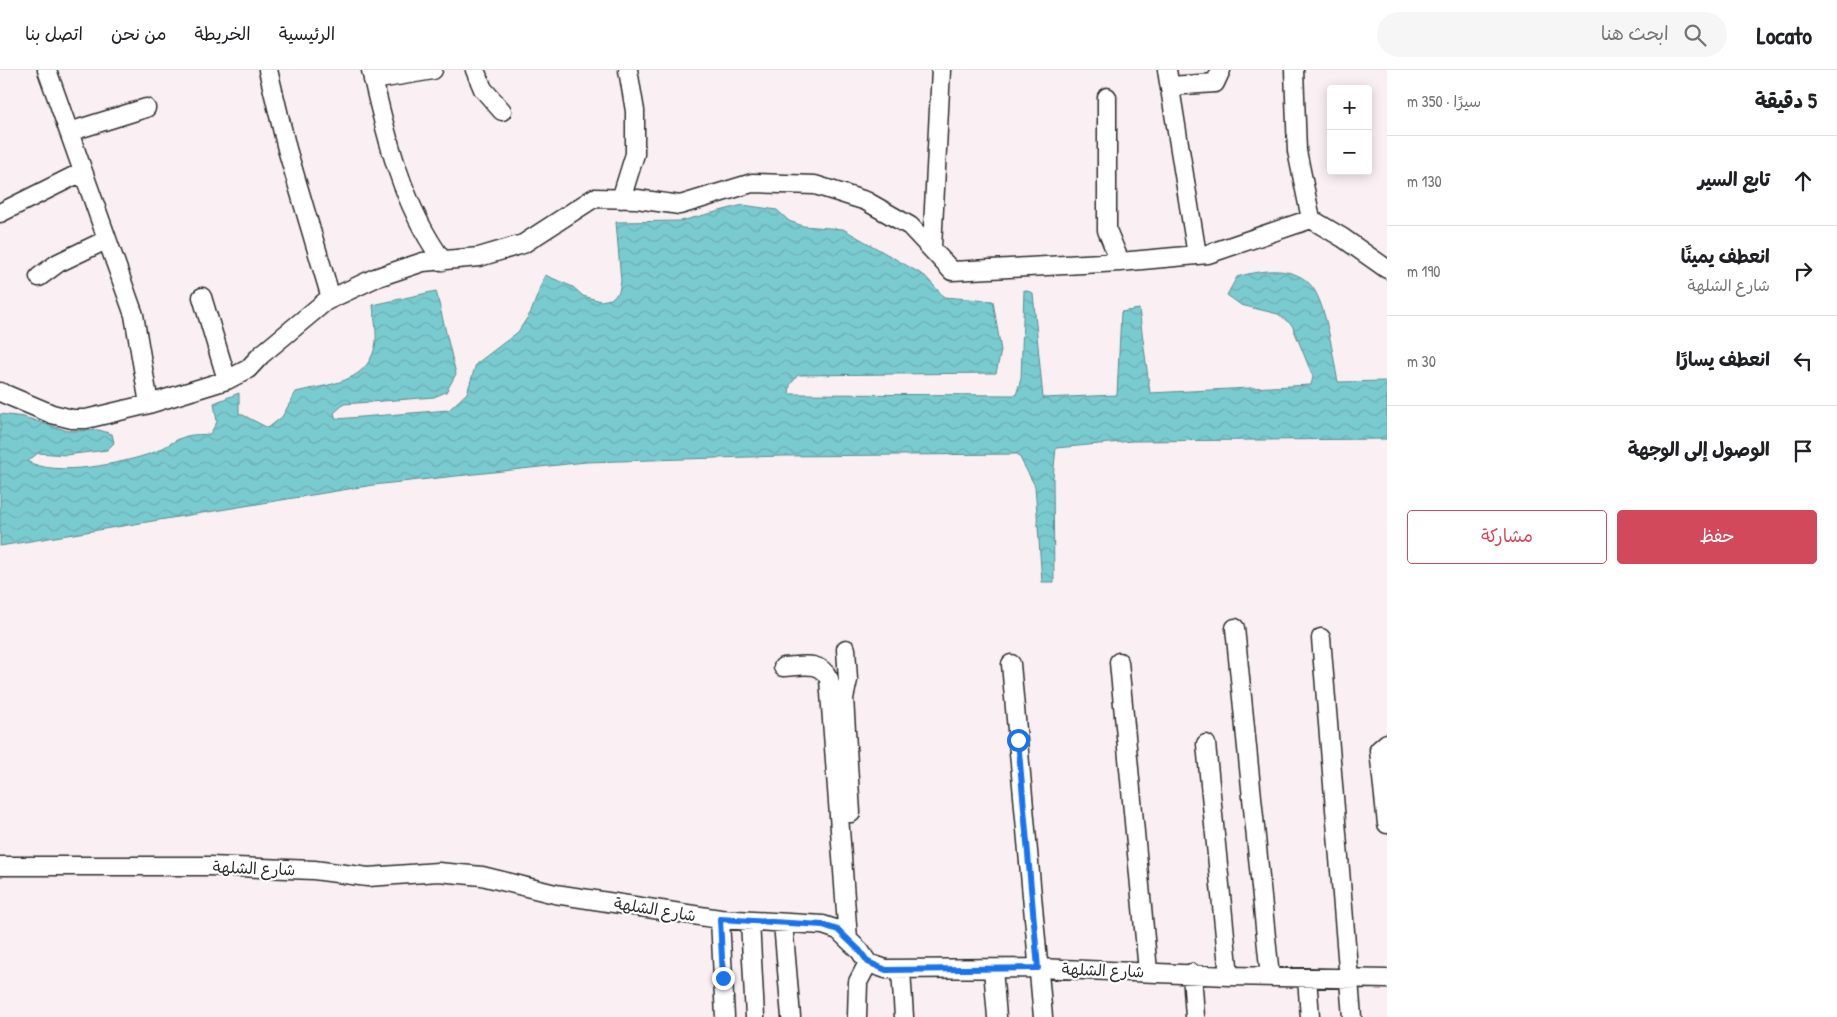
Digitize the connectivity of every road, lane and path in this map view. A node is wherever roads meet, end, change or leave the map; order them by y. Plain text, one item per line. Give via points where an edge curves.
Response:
1 (47, 70) edge
2 (268, 70) edge
3 (433, 70) edge
4 (476, 70) edge
5 (628, 70) edge
6 (941, 70) edge
7 (1221, 70) edge
8 (1294, 70) edge
9 (372, 75) edge
10 (1168, 78) edge
11 (1107, 97) dead end
12 (146, 108) dead end
13 (502, 111) dead end
14 (69, 132) junction
15 (82, 172) junction
16 (621, 199) junction
17 (0, 213) edge
18 (1310, 219) junction
19 (106, 240) junction
20 (932, 248) junction
21 (1197, 255) junction
22 (443, 260) junction
23 (1120, 262) junction
24 (1387, 269) edge
25 (39, 277) dead end
26 (202, 297) dead end
27 (332, 298) junction
28 (227, 380) junction
29 (0, 392) edge
30 (149, 404) junction
31 (1235, 628) dead end
32 (1321, 638) dead end
33 (846, 649) dead end
34 (1119, 662) dead end
35 (1011, 664) dead end
36 (783, 667) dead end
37 (1387, 743) edge
38 (1206, 744) dead end
39 (1387, 824) edge
40 (0, 866) edge
41 (720, 919) junction
42 (750, 921) junction
43 (783, 923) junction
44 (859, 951) junction
45 (1038, 968) junction
46 (993, 969) junction
47 (901, 970) junction
48 (1148, 971) junction
49 (1192, 973) junction
50 (1229, 976) junction
51 (1270, 977) junction
52 (1307, 978) junction
53 (1387, 978) edge
54 (1349, 979) junction
55 (725, 1017) edge
56 (755, 1017) edge
57 (791, 1017) edge
58 (857, 1017) edge
59 (904, 1017) edge
60 (997, 1017) edge
61 (1043, 1017) edge
62 (1195, 1017) edge
63 (1310, 1017) edge
64 (1352, 1017) edge

1 - 14 street
2 - 27 street via 287,149
3 - 9 street
4 - 13 street via 483,89
5 - 16 street via 635,111 635,154
6 - 20 street
7 - 10 street via 1215,83
8 - 18 street via 1297,151
9 - 22 street via 393,158 419,222
10 - 21 street
11 - 23 street via 1107,230
12 - 14 street
14 - 15 street
15 - 17 street
15 - 19 street
16 - 20 street via 680,205 752,183 815,185 866,201 910,226
16 - 22 street via 594,198 523,244 480,257
18 - 21 street
18 - 24 street
19 - 25 street via 58,263
19 - 30 street via 134,315
20 - 23 street via 952,270
21 - 23 street
22 - 27 street via 402,268
26 - 28 street
27 - 28 street via 248,369
28 - 30 street
29 - 30 street via 72,419 86,419
31 - 51 street
32 - 54 street
33 - 44 street via 848,680 844,698
34 - 48 street
35 - 45 street
36 - 44 street via 816,665 825,670 829,679
37 - 39 street via 1379,750
38 - 50 street
40 - 41 street, شارع الشلهة via 209,866 314,870 368,876 438,872 482,876 555,894
41 - 42 street, شارع الشلهة
41 - 55 street
42 - 43 street, شارع الشلهة
42 - 56 street
43 - 44 street, شارع الشلهة via 823,925 838,930
43 - 57 street
44 - 47 street, شارع الشلهة via 886,970
44 - 58 street
45 - 46 street, شارع الشلهة
45 - 48 street, شارع الشلهة
45 - 61 street
46 - 47 street, شارع الشلهة
46 - 60 street
47 - 59 street
48 - 49 street, شارع الشلهة
49 - 50 street, شارع الشلهة
49 - 62 street
50 - 51 street, شارع الشلهة
51 - 52 street, شارع الشلهة
52 - 54 street, شارع الشلهة
52 - 63 street
53 - 54 street, شارع الشلهة
54 - 64 street

